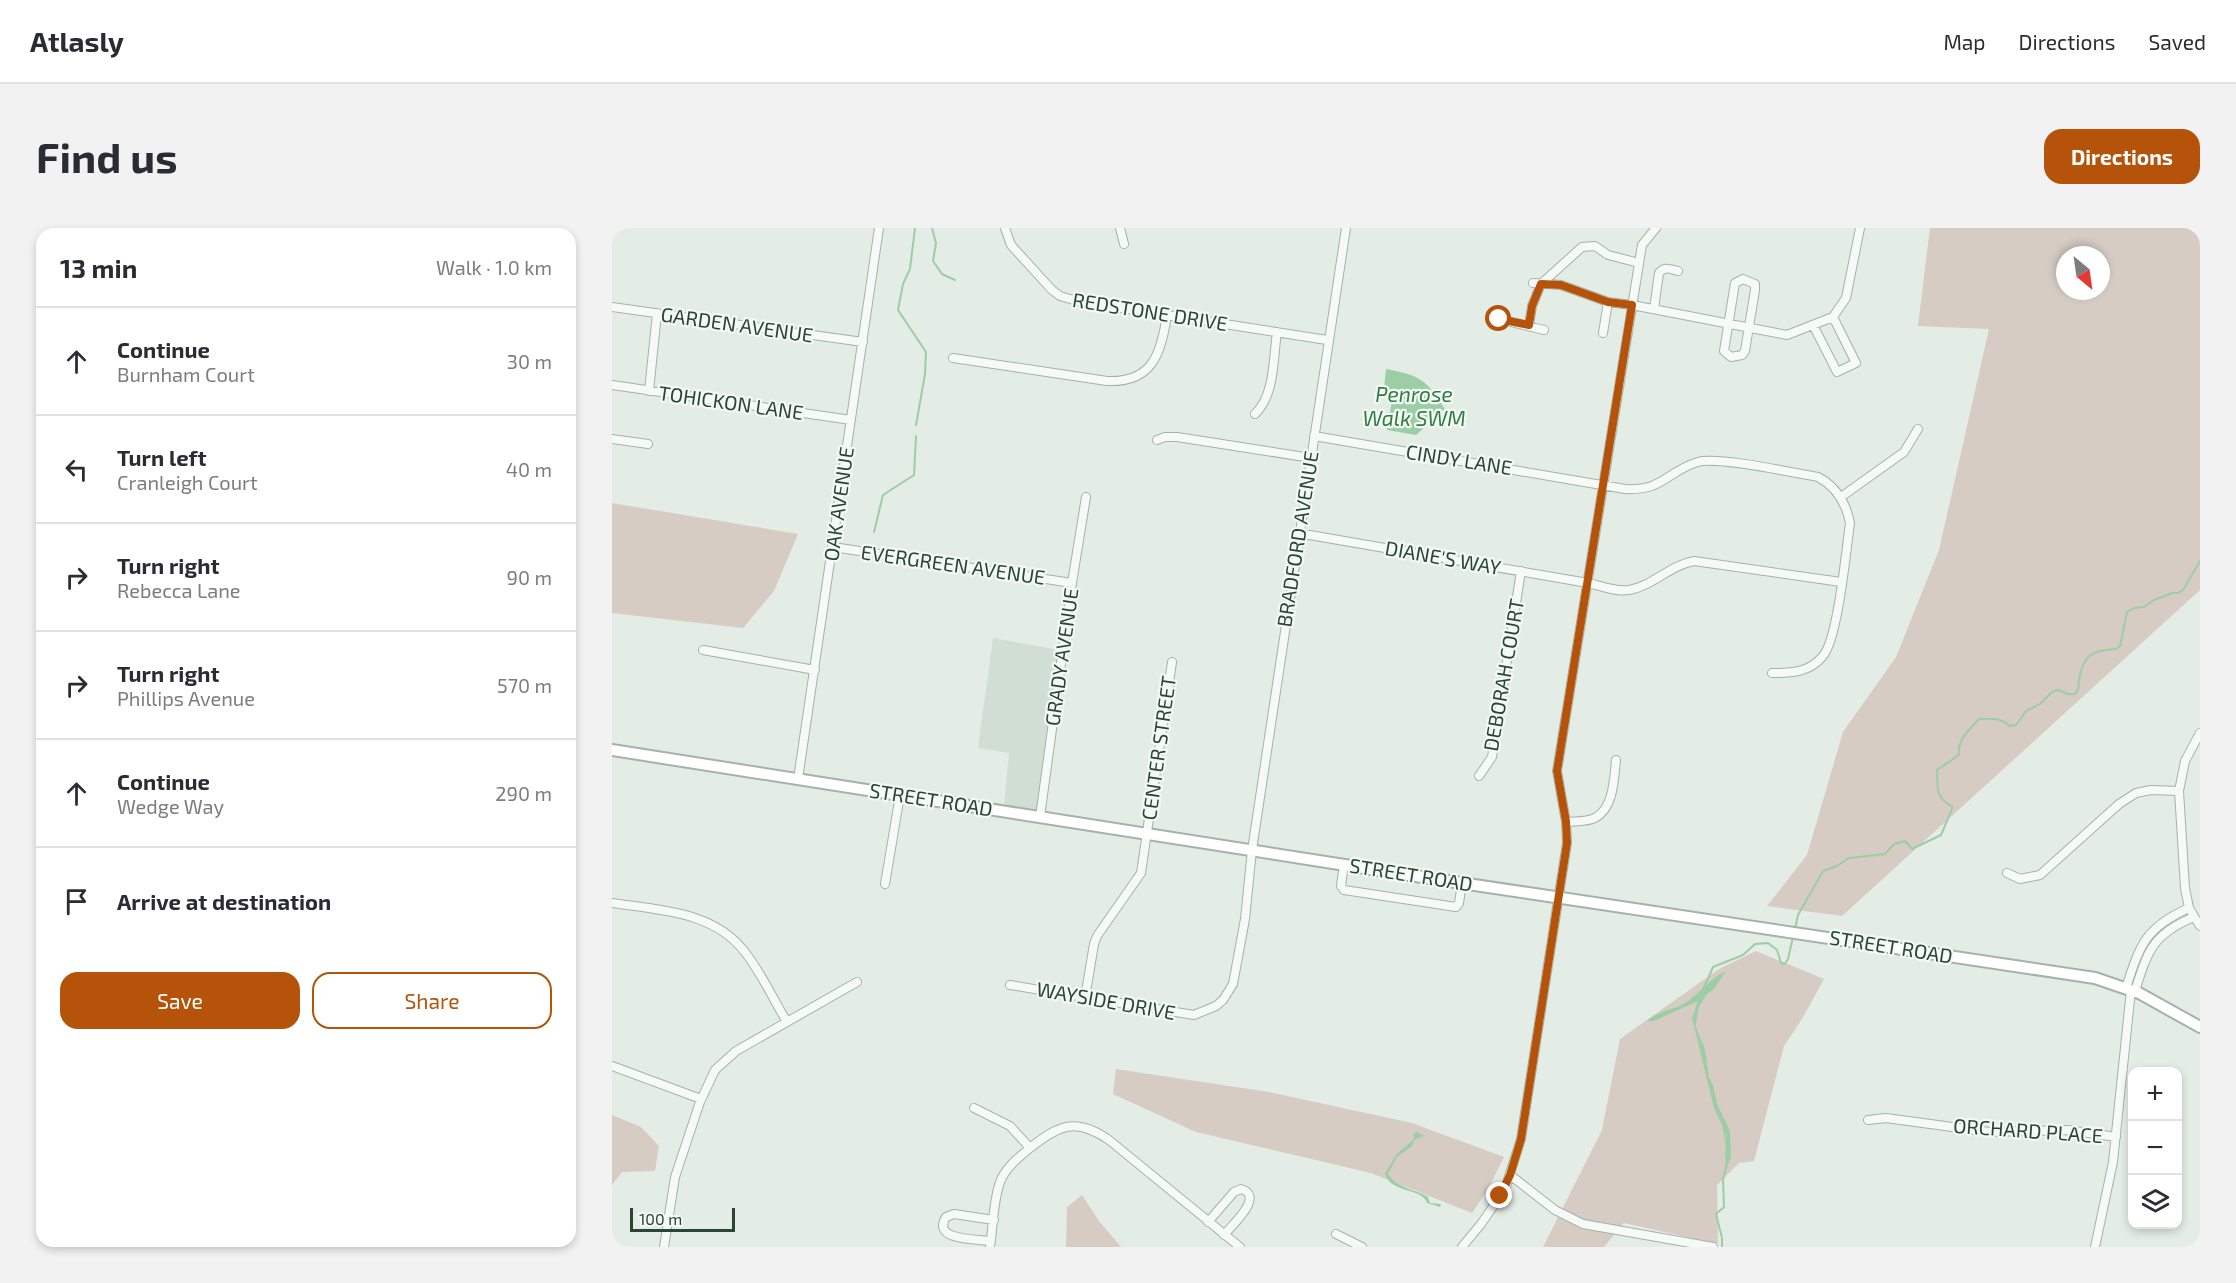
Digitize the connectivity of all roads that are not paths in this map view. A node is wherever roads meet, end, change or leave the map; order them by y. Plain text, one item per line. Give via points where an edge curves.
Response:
1 (879, 228) edge
2 (1005, 228) edge
3 (1120, 228) edge
4 (1346, 228) edge
5 (1656, 228) edge
6 (1860, 228) edge
7 (1124, 244) dead end
8 (1639, 263) junction
9 (1678, 271) dead end
10 (1537, 283) junction
11 (1608, 302) junction
12 (1632, 305) junction
13 (612, 307) edge
14 (1654, 309) junction
15 (657, 313) junction
16 (1167, 315) junction
17 (1833, 317) junction
18 (1499, 319) dead end
19 (1728, 324) junction
20 (1529, 325) junction
21 (1813, 325) junction
22 (1749, 328) junction
23 (1544, 330) dead end
24 (1277, 332) junction
25 (1603, 333) dead end
26 (1328, 340) junction
27 (863, 342) junction
28 (953, 358) dead end
29 (612, 385) edge
30 (649, 391) junction
31 (1255, 414) dead end
32 (851, 420) junction
33 (1918, 429) dead end
34 (1314, 436) junction
35 (612, 439) edge
36 (1157, 440) dead end
37 (648, 444) dead end
38 (1311, 458) junction
39 (1604, 484) junction
40 (1841, 497) junction
41 (1086, 498) dead end
42 (1298, 533) junction
43 (833, 547) junction
44 (1521, 571) junction
45 (1841, 582) junction
46 (1072, 583) junction
47 (1588, 583) junction
48 (703, 650) dead end
49 (1172, 662) dead end
50 (815, 670) junction
51 (1772, 672) dead end
52 (2200, 733) edge
53 (612, 750) edge
54 (1616, 760) dead end
55 (1479, 776) dead end
56 (798, 779) junction
57 (2179, 791) junction
58 (900, 795) junction
59 (1040, 817) junction
60 (1566, 822) junction
61 (1146, 834) junction
62 (1252, 850) junction
63 (1344, 864) junction
64 (2007, 873) dead end
65 (1462, 883) junction
66 (885, 884) dead end
67 (1560, 898) junction
68 (612, 903) edge
69 (2189, 908) junction
70 (2194, 916) junction
71 (2200, 926) edge
72 (857, 982) dead end
73 (1010, 985) dead end
74 (2130, 989) junction
75 (1085, 998) junction
76 (787, 1022) junction
77 (2200, 1027) edge
78 (612, 1066) edge
79 (701, 1099) junction
80 (974, 1108) dead end
81 (1868, 1120) dead end
82 (2116, 1137) junction
83 (1030, 1148) junction
84 (1510, 1175) junction
85 (994, 1220) junction
86 (1208, 1222) junction
87 (1224, 1234) junction
88 (1336, 1234) dead end
89 (1670, 1243) edge
90 (990, 1244) edge
91 (664, 1247) edge
92 (1240, 1247) edge
93 (1362, 1247) edge
94 (1462, 1247) edge
95 (1713, 1247) edge
96 (2095, 1247) edge

1 - 27 street, OAK AVENUE
2 - 16 street, REDSTONE DRIVE via 1015,250 1060,296
3 - 7 street
4 - 26 street, BRADFORD AVENUE
5 - 8 street via 1642,245
6 - 17 street via 1846,297
8 - 10 street via 1588,246
8 - 12 street
9 - 14 street via 1667,268 1659,273
10 - 11 street via 1561,285
10 - 20 street
11 - 12 street
11 - 25 street
12 - 14 street
12 - 39 street
13 - 15 street, GARDEN AVENUE
14 - 19 street
15 - 27 street, GARDEN AVENUE
15 - 30 street
16 - 24 street, REDSTONE DRIVE
16 - 28 street via 1162,345 1155,359 1146,369 1122,381
17 - 21 street
17 - 21 street via 1856,363 1837,372
18 - 20 street
19 - 22 street
19 - 22 street via 1724,351 1731,357 1742,356
19 - 22 street via 1735,283 1743,279 1755,284
20 - 23 street
21 - 22 street via 1787,335
24 - 26 street, REDSTONE DRIVE
24 - 31 street via 1268,395
26 - 34 street, BRADFORD AVENUE
27 - 32 street, OAK AVENUE
29 - 30 street, TOHICKON LANE
30 - 32 street, TOHICKON LANE
32 - 43 street, OAK AVENUE
33 - 40 street via 1904,452
34 - 38 street, BRADFORD AVENUE
34 - 39 street, CINDY LANE
35 - 37 street
36 - 38 street via 1177,437
38 - 42 street, BRADFORD AVENUE
39 - 40 street, CINDY LANE via 1625,489 1649,488 1691,465 1710,460 1818,477
39 - 47 street
40 - 45 street via 1850,523
41 - 46 street, GRADY AVENUE
42 - 44 street, DIANE'S WAY
42 - 62 street, BRADFORD AVENUE
43 - 46 street, EVERGREEN AVENUE
43 - 50 street, OAK AVENUE
44 - 47 street, DIANE'S WAY
44 - 55 street, DEBORAH COURT via 1492,757
45 - 47 street, DIANE'S WAY via 1694,561 1682,563 1630,590
45 - 51 street via 1835,625 1823,656 1802,671
46 - 59 street, GRADY AVENUE
47 - 60 street via 1557,771
48 - 50 street
49 - 61 street, CENTER STREET
50 - 56 street, OAK AVENUE
52 - 57 street via 2185,760
53 - 56 main road, STREET ROAD
54 - 60 street via 1604,810 1595,818
56 - 58 main road, STREET ROAD
57 - 64 street via 2136,793 2040,875 2020,879
57 - 69 street
58 - 59 main road, STREET ROAD
58 - 66 street
59 - 61 main road, STREET ROAD
60 - 67 street
61 - 62 main road, STREET ROAD
61 - 75 street, CENTER STREET via 1138,879 1094,944
62 - 63 main road, STREET ROAD
62 - 75 street, WAYSIDE DRIVE via 1236,976 1223,1000 1194,1015
63 - 65 main road, STREET ROAD
63 - 65 street via 1344,891 1456,907
65 - 67 main road, STREET ROAD
67 - 74 main road, STREET ROAD via 2095,978
67 - 84 street via 1521,1139
68 - 76 street via 695,917 714,925 744,951
69 - 70 street
69 - 74 street via 2163,921 2147,937 2132,969
70 - 71 street
70 - 74 street via 2159,936
72 - 76 street
73 - 75 street, WAYSIDE DRIVE
74 - 77 main road, STREET ROAD
74 - 82 street
76 - 79 street via 719,1064
78 - 79 street
79 - 91 street via 675,1177
80 - 83 street via 1010,1126
81 - 82 street, ORCHARD PLACE via 1886,1118 1989,1132 2068,1130
82 - 96 street
83 - 85 street via 1004,1174
83 - 86 street via 1057,1128 1076,1125 1093,1130
84 - 89 street via 1575,1221
84 - 94 street via 1488,1215
85 - 90 street
85 - 90 street via 954,1214 946,1217 943,1225 950,1236
86 - 87 street
86 - 87 street via 1234,1192 1248,1192 1250,1204
87 - 92 street
88 - 93 street
89 - 95 street

